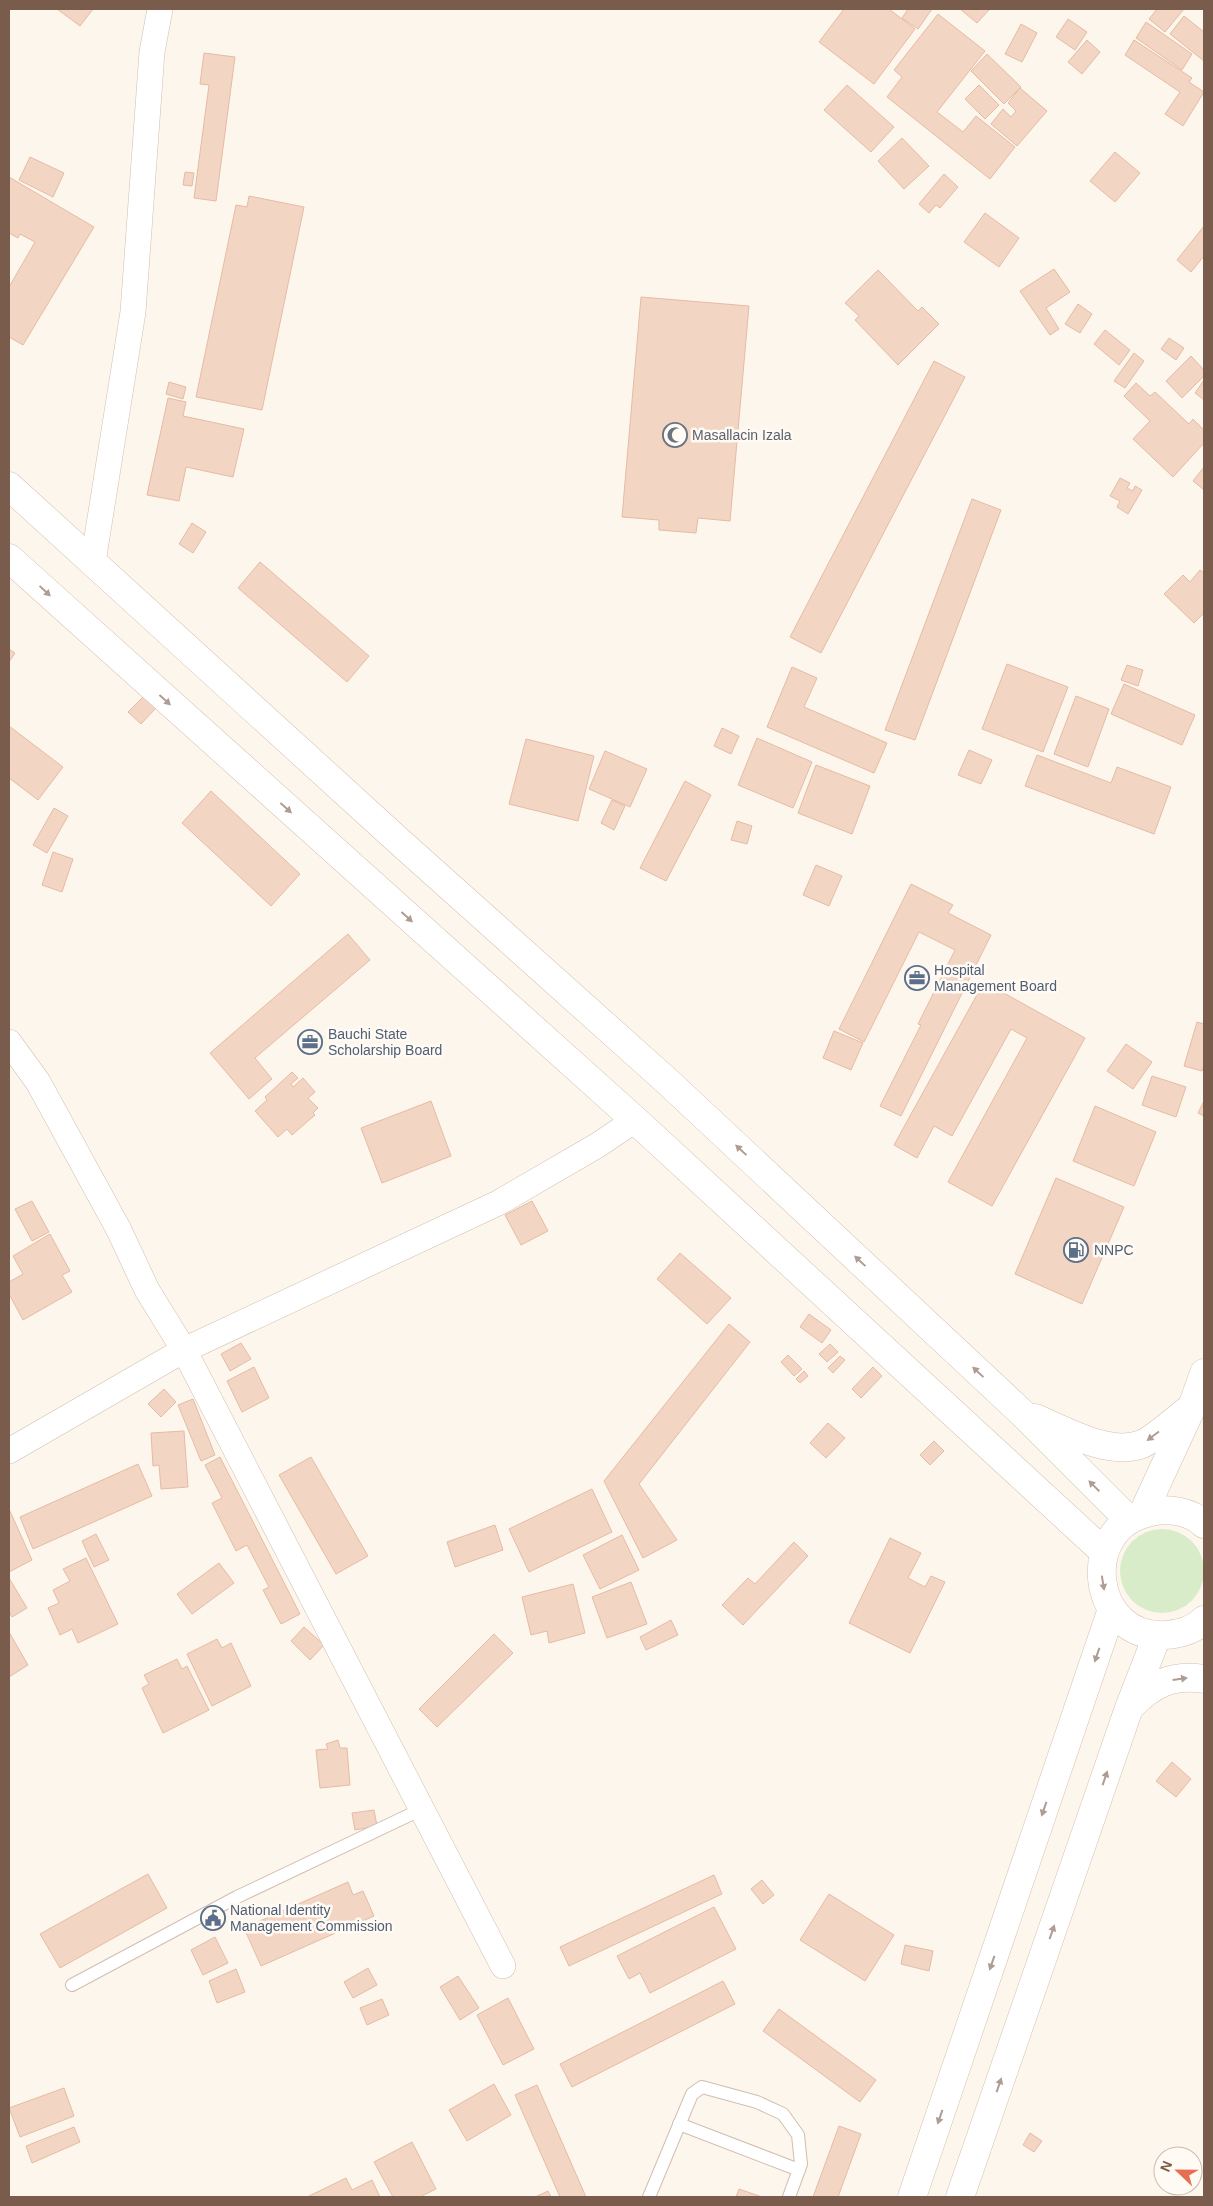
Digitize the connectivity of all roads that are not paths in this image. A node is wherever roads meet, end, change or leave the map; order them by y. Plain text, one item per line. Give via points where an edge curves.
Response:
1 (160, 9) edge
2 (9, 486) edge
3 (9, 558) edge
4 (93, 562) junction
5 (9, 1042) edge
6 (634, 1120) junction
7 (184, 1350) junction
8 (1204, 1373) edge
9 (1192, 1406) junction
10 (1021, 1412) junction
11 (9, 1451) edge
12 (1136, 1517) junction
13 (1204, 1524) edge
14 (1104, 1552) junction
15 (1112, 1609) junction
16 (1204, 1620) edge
17 (1157, 1636) junction
18 (1204, 1679) edge
19 (1129, 1708) junction
20 (422, 1809) junction
21 (503, 1966) dead end
22 (72, 1985) dead end
23 (679, 2124) junction
24 (799, 2170) junction
25 (649, 2197) edge
26 (789, 2197) edge
27 (912, 2197) edge
28 (960, 2197) edge

1 - 4 street via 152,52 133,312
2 - 4 street
3 -> 6 street
10 -> 4 street via 668,1082 401,844
5 - 7 street via 38,1082 119,1230 147,1290
6 - 7 street via 598,1145 498,1203
6 - 14 street
7 - 11 street
7 - 20 street
8 - 9 street
9 -> 10 street via 1143,1444 1117,1448 1088,1440
9 - 12 street
12 -> 10 street
12 - 13 street via 1162,1509 1181,1512
12 - 14 street via 1110,1540
14 -> 15 street via 1102,1582
15 - 17 street via 1125,1622
15 -> 27 street
16 - 17 street via 1199,1626 1179,1634
17 - 19 street
19 -> 18 street via 1157,1684 1176,1679
28 -> 19 street
20 - 21 street
20 - 22 lane via 237,1897
23 - 24 lane
23 - 24 lane via 692,2094 702,2087 757,2102 783,2114 798,2135
23 - 25 lane
24 - 26 lane

